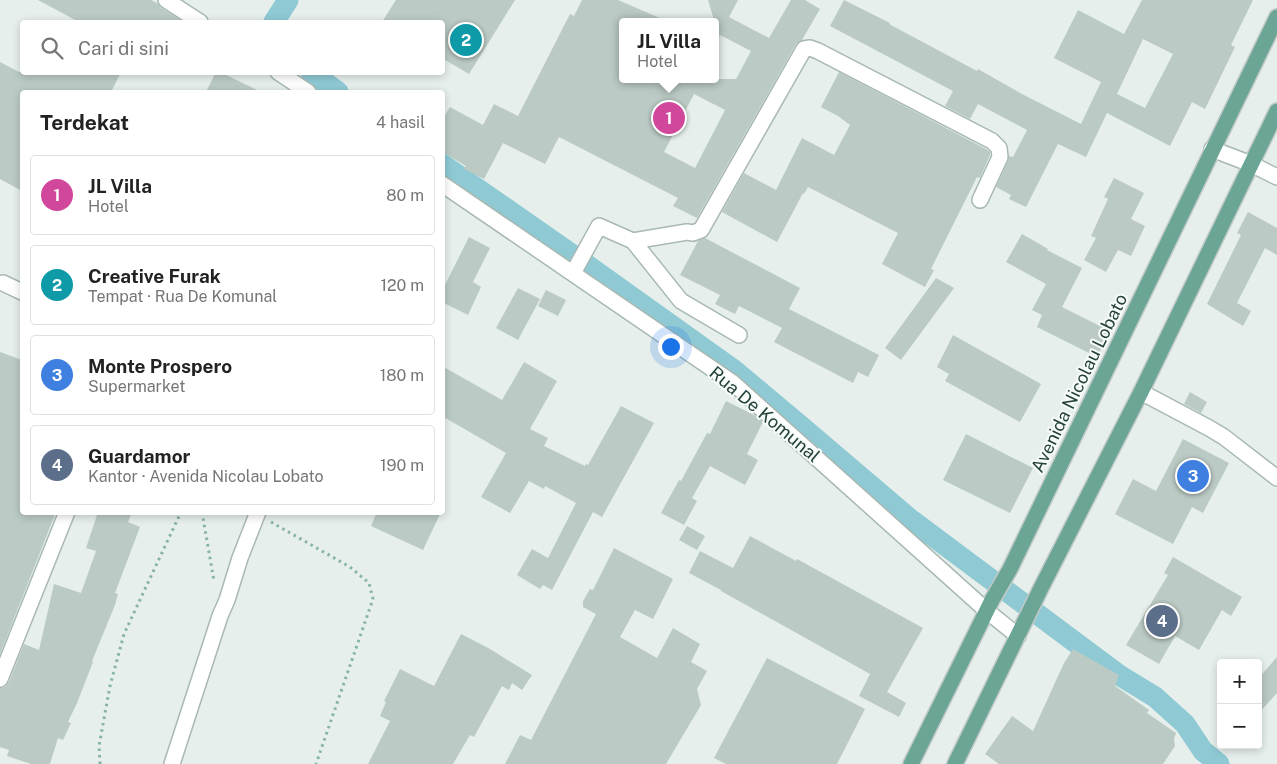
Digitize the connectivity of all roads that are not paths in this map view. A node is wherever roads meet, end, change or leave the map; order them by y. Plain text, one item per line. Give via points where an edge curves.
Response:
1 (166, 0) edge
2 (1277, 17) edge
3 (197, 20) edge
4 (281, 75) edge
5 (298, 90) edge
6 (1277, 111) edge
7 (1212, 149) junction
8 (1251, 164) junction
9 (1277, 178) edge
10 (445, 186) edge
11 (980, 200) dead end
12 (633, 241) junction
13 (572, 273) junction
14 (3, 283) dead end
15 (20, 291) edge
16 (739, 335) dead end
17 (1141, 392) junction
18 (1275, 471) edge
19 (67, 515) edge
20 (257, 515) edge
21 (989, 606) junction
22 (1018, 636) junction
23 (0, 679) edge
24 (172, 764) edge
25 (911, 764) edge
26 (955, 764) edge

1 - 3 street
2 - 7 main road, Avenida Nicolau Lobato
4 - 5 street
6 - 8 main road
7 - 8 street
7 - 21 main road, Avenida Nicolau Lobato
8 - 9 street
8 - 17 main road
10 - 13 street, Rua De Komunal
11 - 12 street via 1000,157 999,148 992,141 810,48 804,49 701,230
12 - 13 street via 599,226
12 - 16 street via 681,301
13 - 21 street, Rua De Komunal via 733,383
14 - 15 street
17 - 18 street via 1209,428
17 - 22 main road
19 - 23 street
20 - 24 street
21 - 22 street, Rua De Komunal
21 - 25 main road, Avenida Nicolau Lobato
22 - 26 main road

